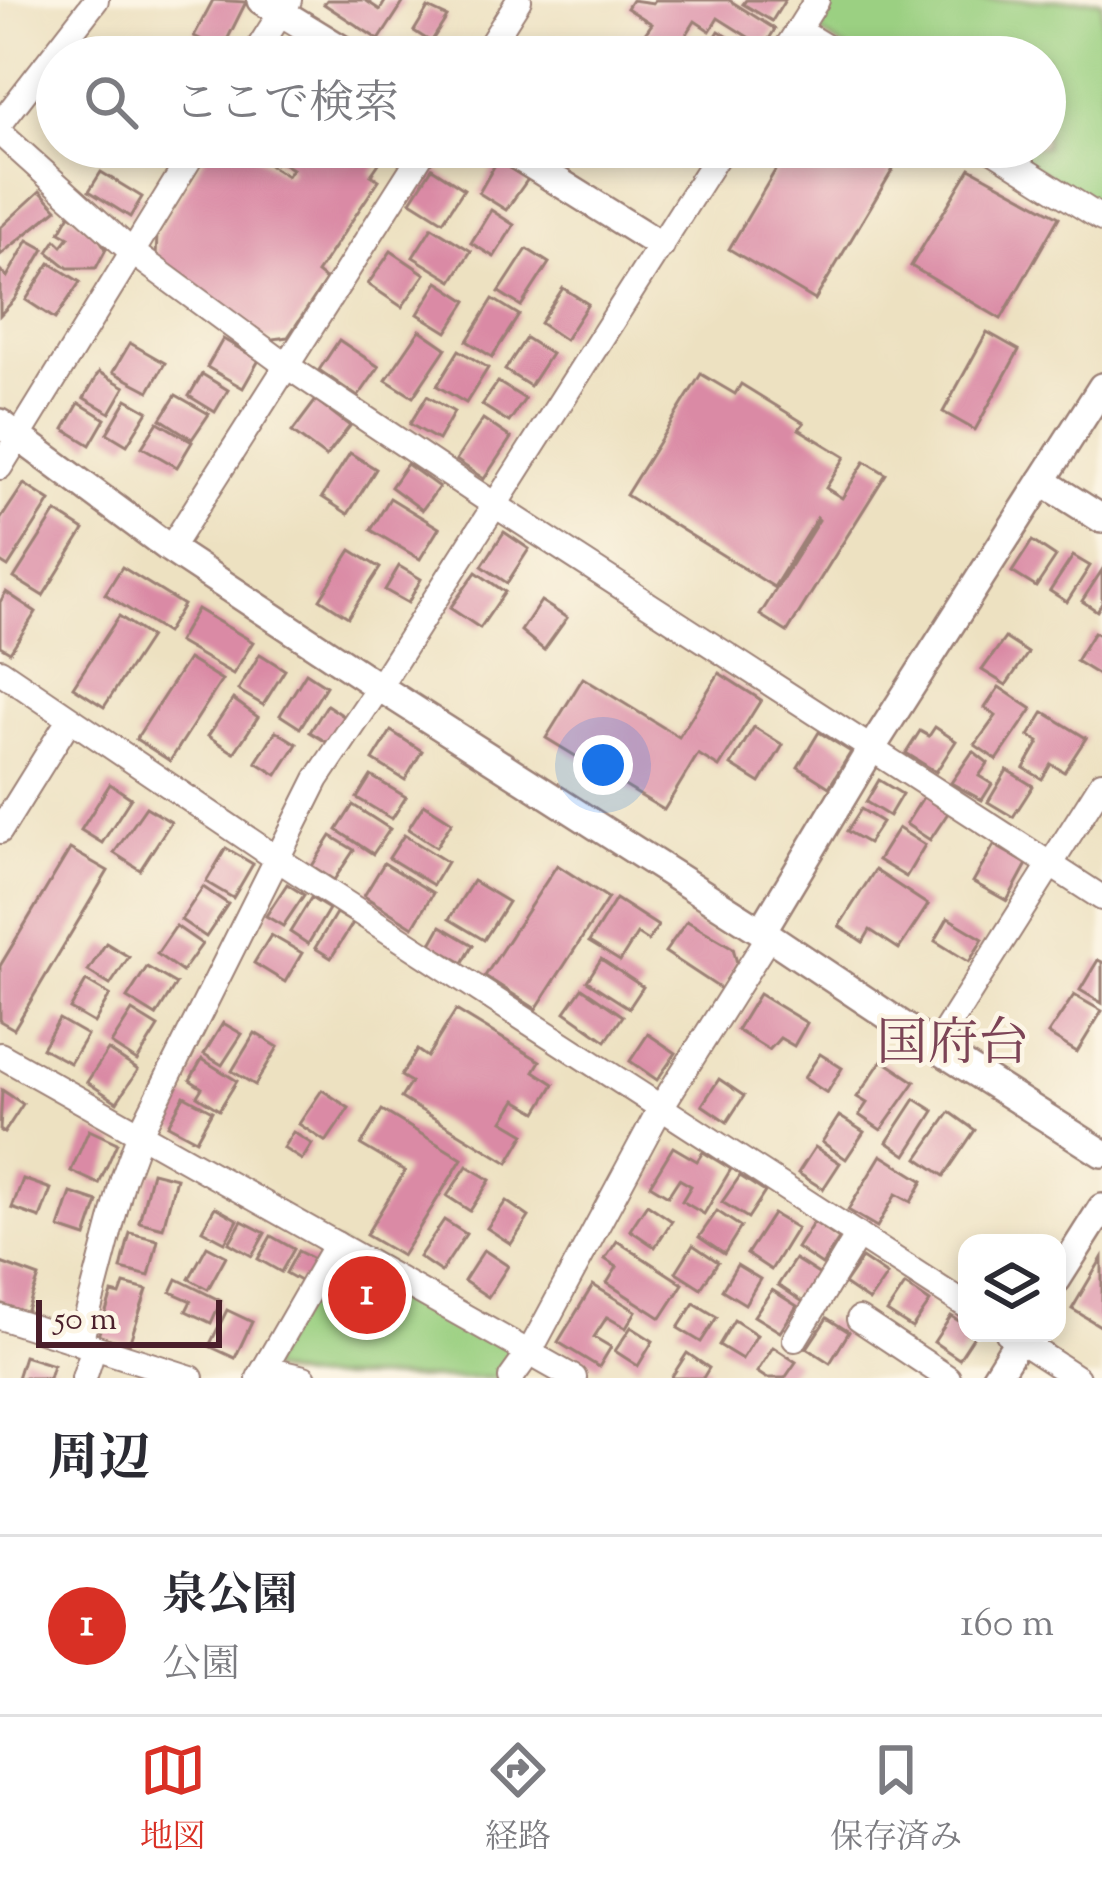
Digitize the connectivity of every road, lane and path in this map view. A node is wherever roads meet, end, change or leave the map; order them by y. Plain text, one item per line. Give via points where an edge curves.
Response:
1 (96, 0) edge
2 (519, 0) edge
3 (817, 0) edge
4 (277, 4) edge
5 (798, 31) junction
6 (69, 36) edge
7 (263, 36) edge
8 (323, 36) edge
9 (496, 36) edge
10 (795, 36) edge
11 (806, 36) edge
12 (36, 80) edge
13 (0, 128) edge
14 (36, 162) edge
15 (43, 168) edge
16 (184, 168) edge
17 (413, 168) edge
18 (537, 168) edge
19 (710, 168) edge
20 (1021, 168) edge
21 (1102, 219) edge
22 (660, 245) junction
23 (132, 252) junction
24 (287, 366) junction
25 (1102, 387) edge
26 (9, 431) edge
27 (0, 467) edge
28 (1042, 481) junction
29 (495, 505) junction
30 (1102, 519) edge
31 (170, 550) junction
32 (0, 671) edge
33 (379, 687) junction
34 (69, 720) junction
35 (872, 749) junction
36 (1102, 783) edge
37 (0, 830) edge
38 (276, 858) junction
39 (1052, 865) junction
40 (1102, 898) edge
41 (765, 934) junction
42 (935, 1047) junction
43 (0, 1055) edge
44 (661, 1107) junction
45 (140, 1133) junction
46 (1102, 1153) edge
47 (1102, 1208) edge
48 (858, 1235) junction
49 (336, 1244) junction
50 (1066, 1265) edge
51 (958, 1300) edge
52 (0, 1317) edge
53 (859, 1319) dead end
54 (795, 1339) dead end
55 (1013, 1342) edge
56 (1026, 1342) edge
57 (87, 1345) junction
58 (529, 1353) junction
59 (262, 1373) edge
60 (84, 1378) edge
61 (190, 1378) edge
62 (304, 1378) edge
63 (511, 1378) edge
64 (574, 1378) edge
65 (948, 1378) edge
66 (995, 1378) edge
67 (1078, 1378) edge

1 - 6 street
2 - 9 street
3 - 5 street
4 - 7 street
4 - 8 street
5 - 10 street
5 - 11 street
12 - 13 street
13 - 14 street
15 - 23 street
16 - 23 street
17 - 24 street
18 - 22 street
19 - 22 street
20 - 21 street
22 - 29 street
23 - 24 street
23 - 26 street
24 - 29 street
24 - 31 street
25 - 28 street
26 - 27 street
26 - 31 street
28 - 30 street
28 - 35 street
29 - 33 street
29 - 35 street
31 - 33 street
32 - 34 street
33 - 38 street
33 - 41 street
34 - 37 street
34 - 38 street
35 - 39 street
35 - 41 street
36 - 39 street
38 - 44 street
38 - 45 street
39 - 40 street
39 - 42 street
41 - 42 street
41 - 44 street
42 - 46 street
43 - 45 street
44 - 48 street
44 - 58 street
45 - 49 street
45 - 57 street
47 - 50 street
48 - 51 street
48 - 54 street
49 - 58 street
49 - 59 street
52 - 57 street
53 - 65 street
55 - 66 street
56 - 67 street
57 - 60 street
57 - 61 street
58 - 63 street
58 - 64 street
59 - 62 street

